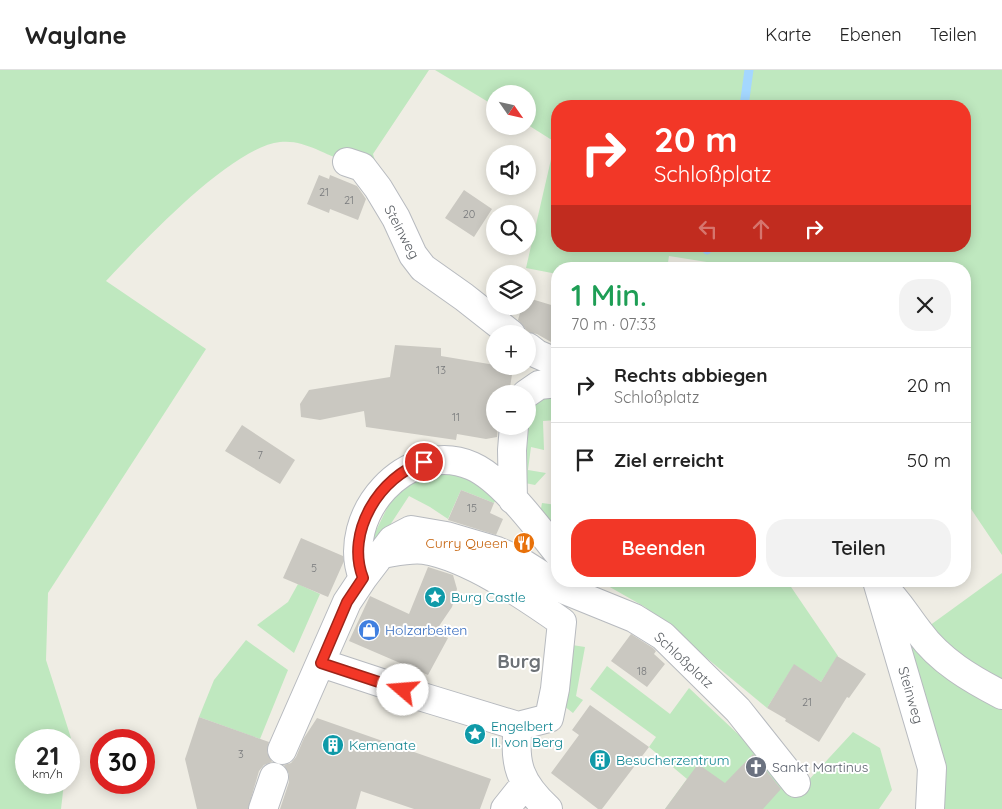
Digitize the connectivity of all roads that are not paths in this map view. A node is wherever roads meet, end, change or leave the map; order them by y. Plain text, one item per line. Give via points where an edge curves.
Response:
1 (347, 162) dead end
2 (500, 325) edge
3 (536, 353) edge
4 (551, 360) edge
5 (551, 383) edge
6 (536, 386) edge
7 (513, 435) edge
8 (513, 500) junction
9 (551, 545) edge
10 (382, 554) junction
11 (363, 578) junction
12 (551, 581) edge
13 (560, 587) edge
14 (585, 587) edge
15 (878, 587) edge
16 (883, 587) edge
17 (598, 602) junction
18 (321, 663) junction
19 (1002, 695) edge
20 (518, 726) junction
21 (282, 750) dead end
22 (274, 777) dead end
23 (796, 783) dead end
24 (525, 784) junction
25 (263, 809) edge
26 (505, 809) edge
27 (548, 809) edge
28 (930, 809) edge

1 - 2 street, Steinweg via 362,167 378,188 423,268
3 - 4 street
5 - 6 street
7 - 8 street
8 - 9 street
8 - 11 street via 484,473 465,464 442,460 411,466 385,487 366,516 357,556
10 - 11 street, Schloßplatz
10 - 12 street, Schloßplatz via 392,540 402,534 412,530 426,532 498,551
10 - 20 street via 423,550 460,561 562,622 549,718
11 - 18 street, Schloßplatz via 347,602
13 - 17 street, Schloßplatz
14 - 17 street
15 - 28 street, Steinweg via 932,768
16 - 19 street, Steinweg via 949,663
17 - 23 street, Schloßplatz via 634,618 663,636 738,710
18 - 20 street
18 - 21 street, Schloßplatz
20 - 24 street via 516,759
22 - 25 street
24 - 26 street
24 - 27 street

